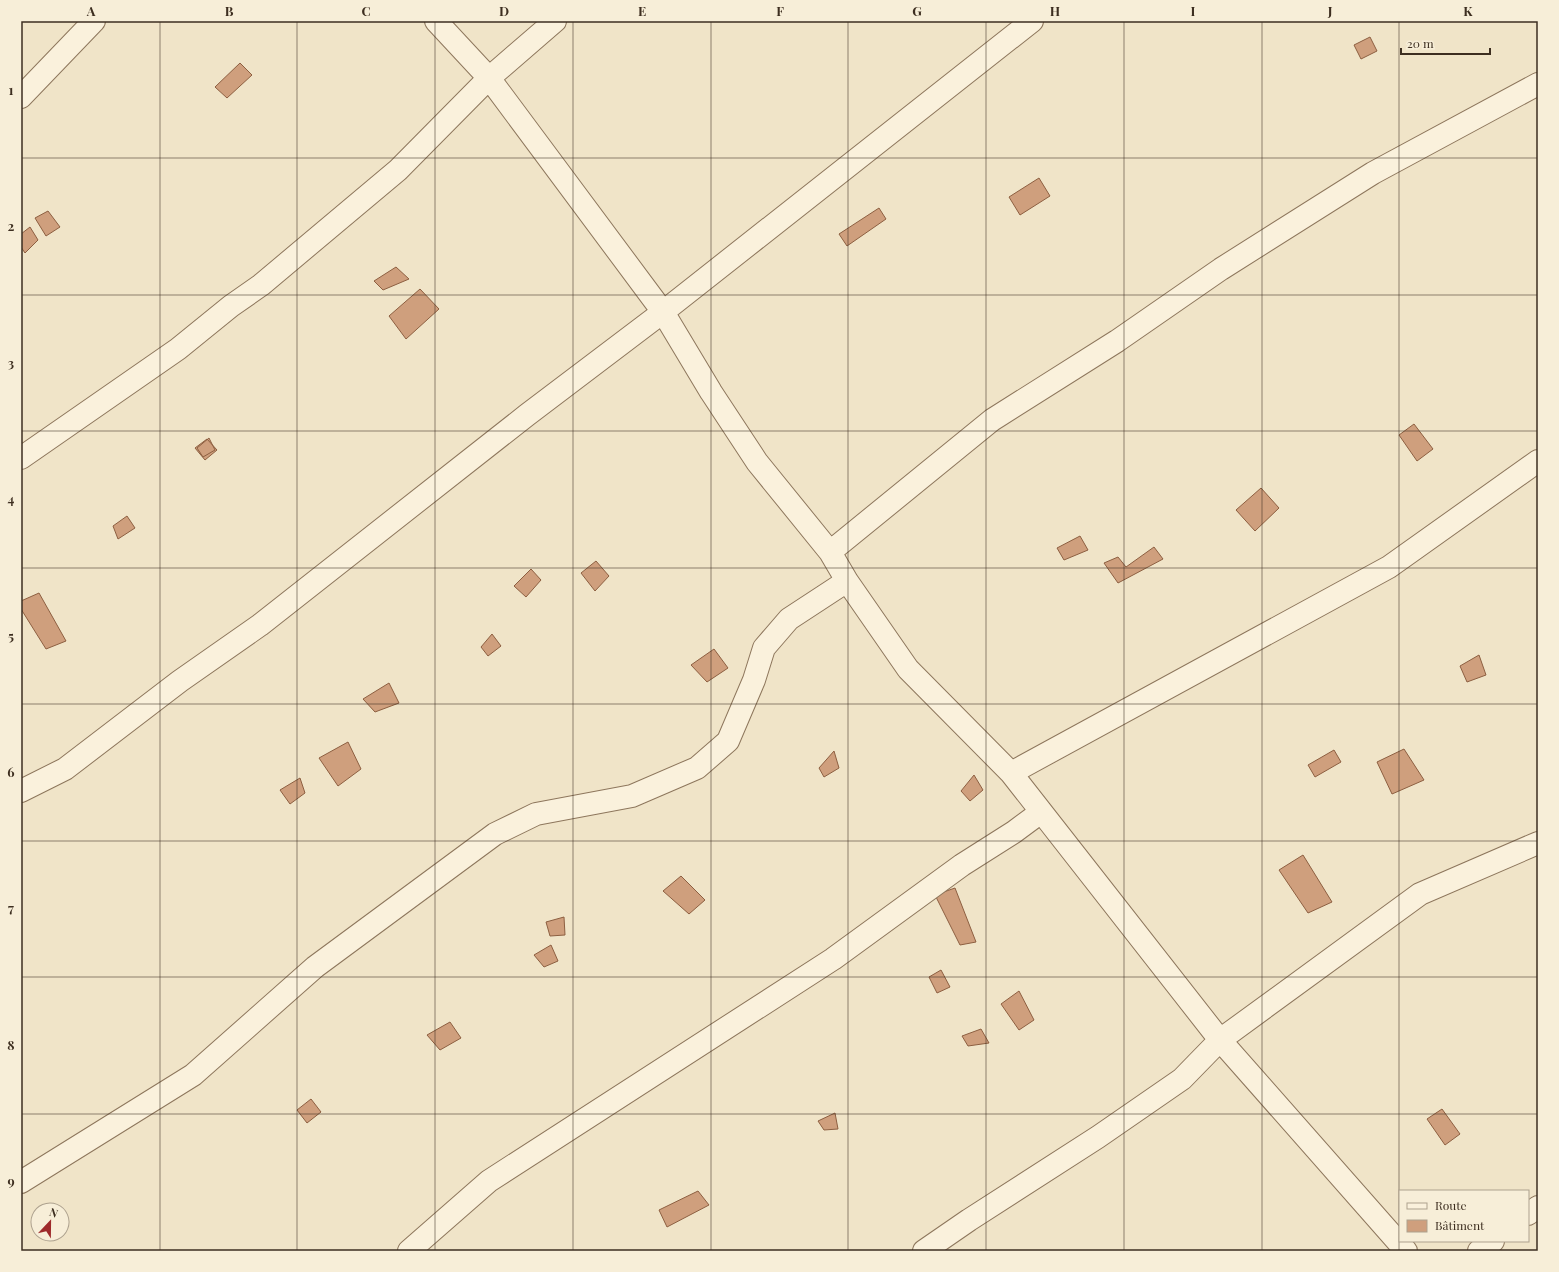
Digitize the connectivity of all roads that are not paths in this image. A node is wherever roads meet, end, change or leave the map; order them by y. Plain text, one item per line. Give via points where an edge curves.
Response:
1 (94, 21) edge
2 (436, 21) edge
3 (555, 21) edge
4 (1032, 21) edge
5 (489, 78) junction
6 (1538, 84) edge
7 (21, 96) edge
8 (663, 312) junction
9 (21, 458) edge
10 (1538, 461) edge
11 (830, 552) junction
12 (847, 581) junction
13 (1011, 773) junction
14 (21, 791) edge
15 (1040, 812) junction
16 (1538, 843) edge
17 (1220, 1040) junction
18 (21, 1182) edge
19 (1538, 1207) edge
20 (1529, 1213) edge
21 (1492, 1242) edge
22 (409, 1251) edge
23 (924, 1251) edge
24 (1406, 1251) edge
25 (1479, 1251) edge

1 - 7 street
2 - 5 street
3 - 5 street
4 - 8 street
5 - 8 street
5 - 9 street via 398,170 261,285 178,349
6 - 11 street via 1373,173 1221,269 1117,341 992,420
8 - 11 street via 757,462
8 - 14 street via 260,625 180,681 65,769
10 - 13 street via 1389,567
11 - 12 street
12 - 13 street via 908,669
12 - 18 street via 789,619 764,648 754,680 728,741 698,768 632,796 536,814 495,834 315,967 193,1075
13 - 15 street
15 - 17 street
15 - 22 street via 833,959 489,1181
16 - 17 street via 1420,894
17 - 23 street via 1182,1079
17 - 24 street
19 - 20 street
21 - 25 street

